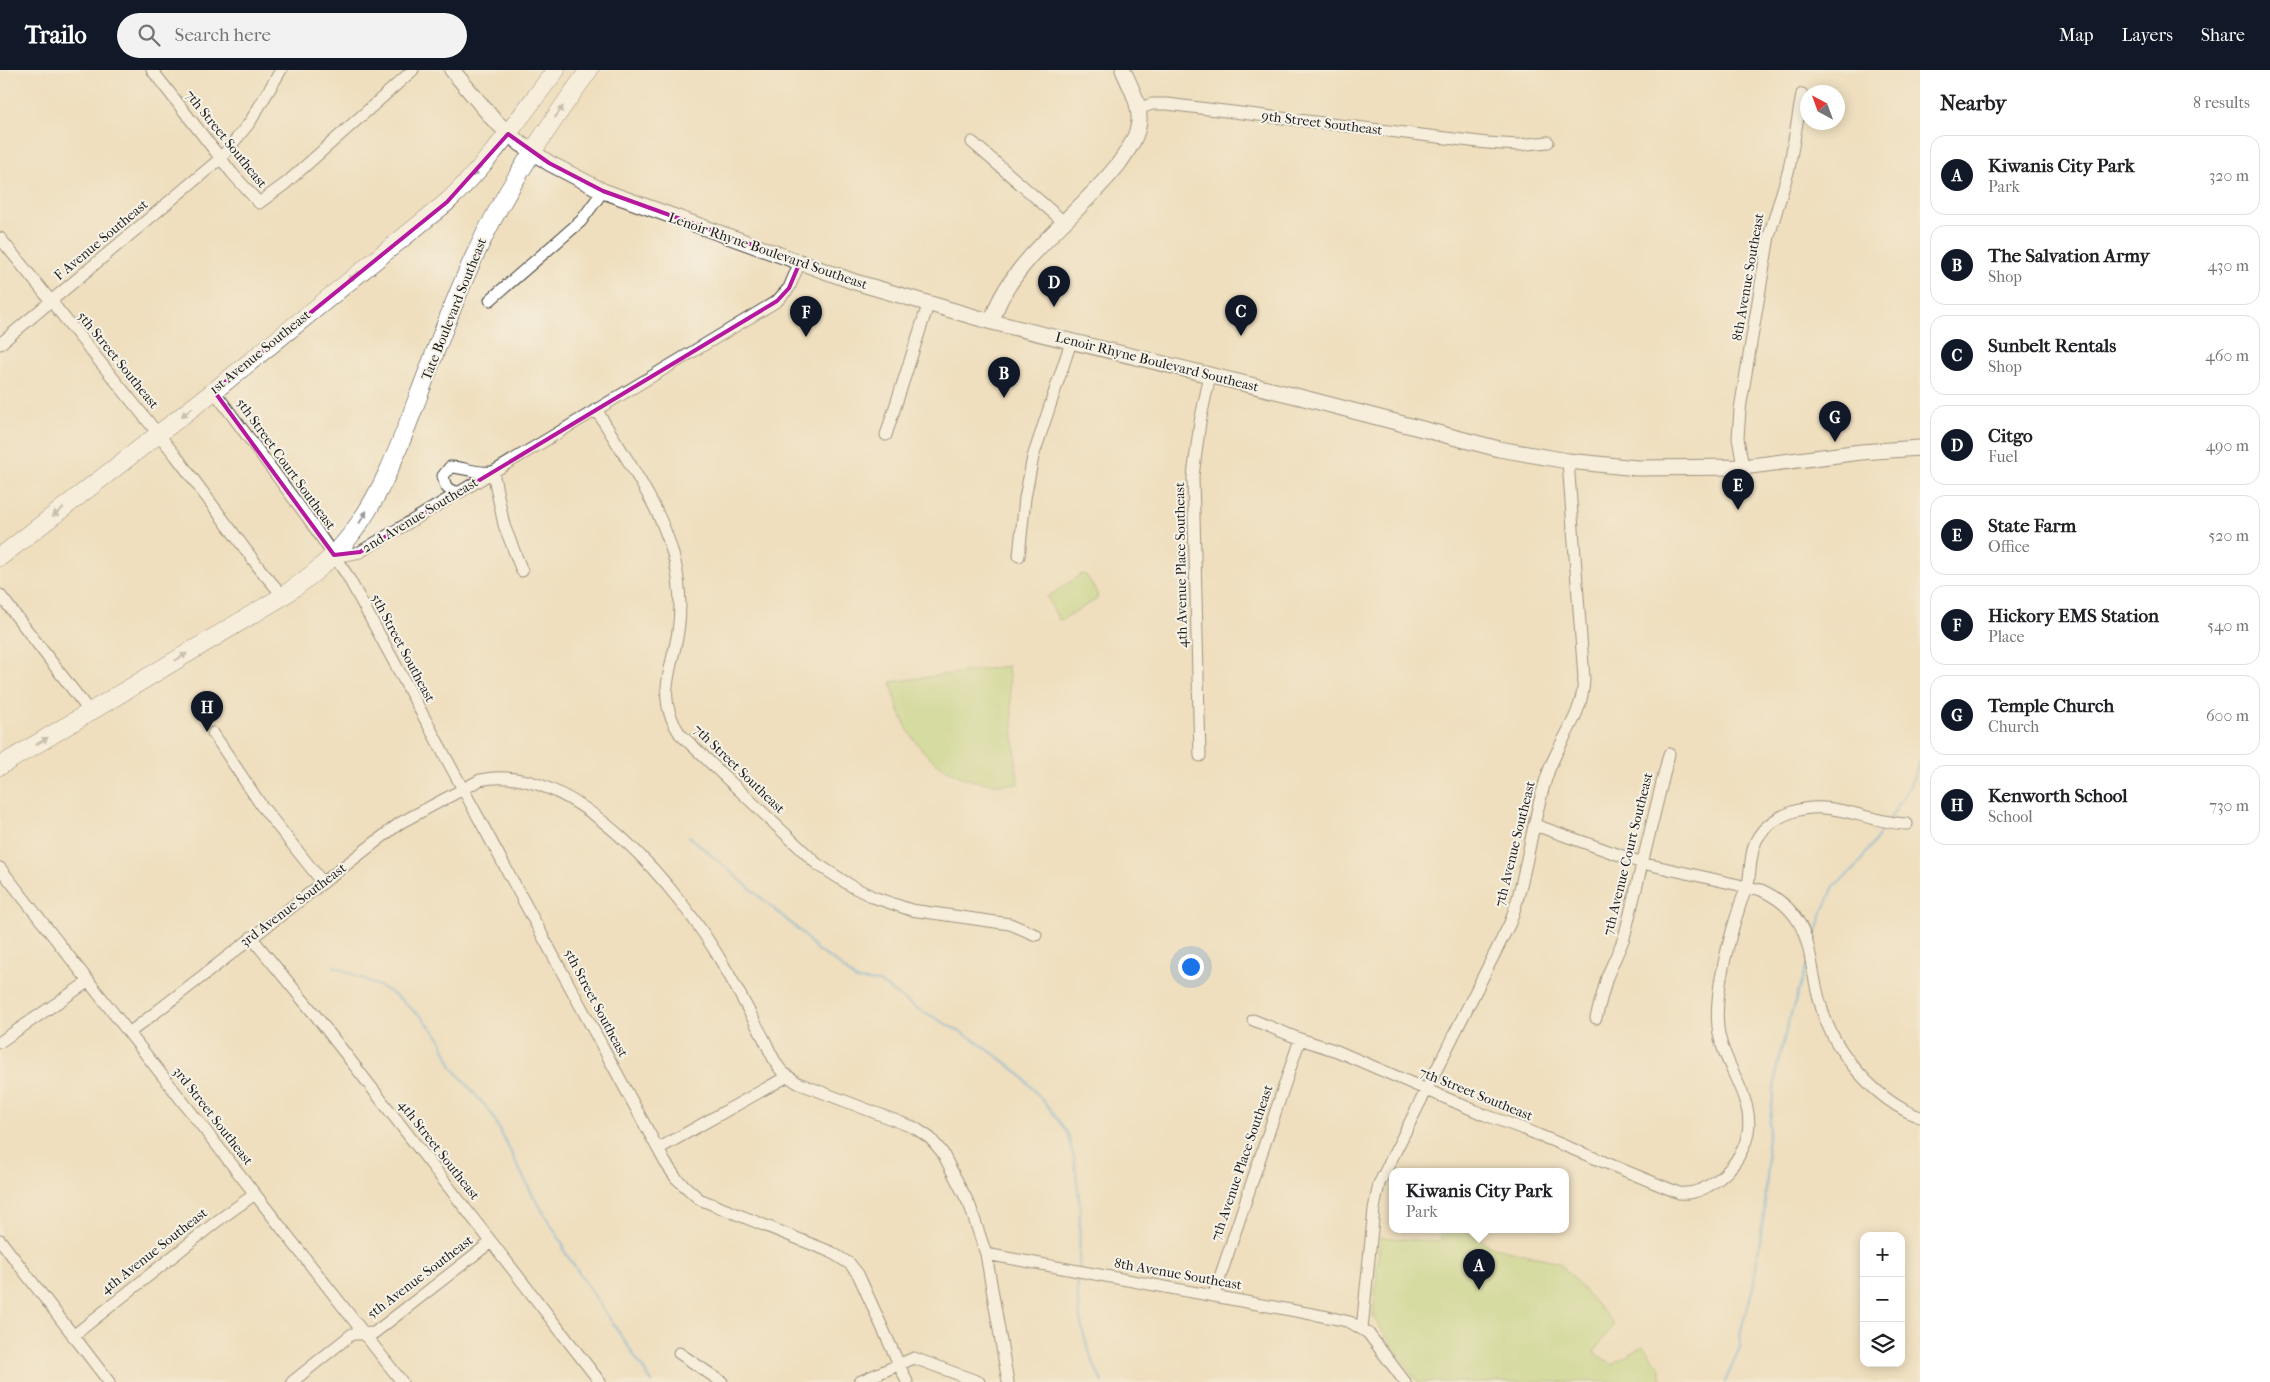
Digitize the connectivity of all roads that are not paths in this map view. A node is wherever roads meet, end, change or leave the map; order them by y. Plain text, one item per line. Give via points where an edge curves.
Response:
1 (152, 70) edge
2 (281, 70) edge
3 (413, 70) edge
4 (452, 70) edge
5 (556, 70) edge
6 (589, 70) edge
7 (1123, 70) edge
8 (1800, 106) edge
9 (1138, 109) junction
10 (508, 134) junction
11 (972, 142) dead end
12 (1548, 142) dead end
13 (532, 152) junction
14 (221, 158) junction
15 (603, 192) junction
16 (1066, 223) junction
17 (0, 238) edge
18 (800, 262) junction
19 (490, 300) dead end
20 (52, 302) junction
21 (928, 305) junction
22 (992, 322) junction
23 (1071, 342) junction
24 (0, 344) edge
25 (1210, 375) junction
26 (214, 391) junction
27 (596, 409) junction
28 (158, 434) junction
29 (886, 436) dead end
30 (1920, 448) edge
31 (1568, 462) junction
32 (1742, 467) junction
33 (493, 472) junction
34 (458, 492) junction
35 (334, 555) junction
36 (1019, 556) dead end
37 (0, 557) edge
38 (522, 571) dead end
39 (0, 595) edge
40 (283, 596) junction
41 (90, 712) junction
42 (213, 733) dead end
43 (1669, 754) dead end
44 (1200, 756) dead end
45 (0, 766) edge
46 (464, 789) junction
47 (1907, 824) dead end
48 (1535, 825) junction
49 (1642, 864) junction
50 (0, 868) edge
51 (323, 883) junction
52 (1747, 887) junction
53 (1036, 935) dead end
54 (252, 938) junction
55 (89, 981) junction
56 (1596, 1018) dead end
57 (1253, 1020) dead end
58 (129, 1033) junction
59 (1300, 1039) junction
60 (0, 1042) edge
61 (788, 1076) junction
62 (1426, 1091) junction
63 (1920, 1117) edge
64 (658, 1149) junction
65 (255, 1194) junction
66 (0, 1240) edge
67 (491, 1242) junction
68 (986, 1254) junction
69 (1214, 1296) junction
70 (1362, 1329) junction
71 (363, 1333) junction
72 (73, 1336) junction
73 (679, 1354) dead end
74 (900, 1364) junction
75 (109, 1382) edge
76 (292, 1382) edge
77 (402, 1382) edge
78 (600, 1382) edge
79 (722, 1382) edge
80 (859, 1382) edge
81 (907, 1382) edge
82 (979, 1382) edge
83 (1008, 1382) edge
84 (1405, 1382) edge

1 - 14 street, 7th Street Southeast
2 - 14 street, F Avenue Southeast via 250,122
3 - 14 street, 7th Street Southeast via 285,184 259,203
4 - 10 main road, Lenoir Rhyne Boulevard Southeast
5 - 10 main road
13 -> 6 main road, Tate Boulevard Southeast
7 - 9 main road
8 - 32 street, 8th Avenue Southeast via 1789,169 1772,220 1740,409 1738,438
9 - 12 street, 9th Street Southeast via 1152,104 1167,104 1487,143 1518,145
9 - 16 main road via 1137,133 1122,158
10 - 13 main road, Lenoir Rhyne Boulevard Southeast
10 -> 26 main road, 1st Avenue Southeast via 447,202
11 - 16 street
13 - 15 main road, Lenoir Rhyne Boulevard Southeast
35 -> 13 main road, Tate Boulevard Southeast via 360,522 385,476 474,257 503,199
14 - 20 street, F Avenue Southeast
15 - 18 main road, Lenoir Rhyne Boulevard Southeast
15 - 19 street via 581,221
16 - 22 main road via 1019,272 1000,299
17 - 20 street, 5th Street Southeast
18 - 21 main road, Lenoir Rhyne Boulevard Southeast
18 - 27 street, 2nd Avenue Southeast via 789,288 777,300
20 - 24 street, F Avenue Southeast
20 - 28 street, 5th Street Southeast
21 - 22 main road, Lenoir Rhyne Boulevard Southeast
21 - 29 street
22 - 23 main road, Lenoir Rhyne Boulevard Southeast
23 - 25 main road, Lenoir Rhyne Boulevard Southeast
23 - 36 street via 1033,457
25 - 31 main road, Lenoir Rhyne Boulevard Southeast via 1499,449
25 - 44 street, 4th Avenue Place Southeast via 1193,476
26 -> 28 main road, 1st Avenue Southeast
26 - 35 street, 5th Street Court Southeast
27 - 33 street, 2nd Avenue Southeast
27 - 53 street, 7th Street Southeast via 655,508 671,544 678,580 679,611 668,672 667,701 668,713 680,734 817,864 853,887 911,910 1010,924
28 -> 37 main road, 1st Avenue Southeast
28 - 40 street, 5th Street Southeast
30 - 32 main road, Lenoir Rhyne Boulevard Southeast
31 - 32 main road, Lenoir Rhyne Boulevard Southeast via 1637,468
31 - 48 street, 7th Avenue Southeast via 1584,689 1577,716 1549,770
33 - 34 street, 2nd Avenue Southeast
33 - 34 street via 450,467 443,476 445,486
33 - 38 street via 504,525
34 - 35 street, 2nd Avenue Southeast via 360,552
35 - 40 main road
35 - 46 street, 5th Street Southeast
39 - 41 street
41 -> 40 main road
45 -> 41 main road
42 - 51 street via 261,805
43 - 49 street, 7th Avenue Court Southeast
46 - 51 street, 3rd Avenue Southeast via 400,823
46 - 61 street, 3rd Avenue Southeast via 493,777 528,782 576,802 615,830 659,876 698,925 724,965 775,1061
46 - 64 street, 5th Street Southeast
47 - 52 street via 1881,822 1828,808 1792,812 1771,823 1757,839
48 - 49 street
48 - 62 street, 7th Avenue Southeast via 1510,923
49 - 52 street
49 - 56 street, 7th Avenue Court Southeast via 1624,938 1607,977
50 - 55 street, 3rd Street Southeast
51 - 54 street, 3rd Avenue Southeast
52 - 62 street, 7th Street Southeast via 1726,958 1717,1013 1721,1044 1747,1103 1748,1132 1740,1155 1723,1176 1698,1191 1679,1193
52 - 63 street via 1773,895 1798,917 1807,937 1821,1008 1834,1036 1851,1062 1880,1094
54 - 58 street, 3rd Avenue Southeast
54 - 67 street, 4th Street Southeast
55 - 58 street, 3rd Street Southeast
55 - 60 street
57 - 59 street, 7th Street Southeast
58 - 65 street, 3rd Street Southeast
59 - 62 street, 7th Street Southeast via 1337,1051
59 - 69 street, 7th Avenue Place Southeast
61 - 64 street
61 - 68 street via 798,1083 915,1128 930,1138 962,1186
62 - 70 street, 7th Avenue Southeast via 1388,1163 1377,1193
64 - 74 street, 5th Street Southeast via 676,1178 699,1199 832,1252 850,1264 858,1274
65 - 71 street, 3rd Street Southeast
65 - 72 street, 4th Avenue Southeast
66 - 72 street
67 - 71 street, 5th Avenue Southeast via 374,1332
67 - 78 street, 4th Street Southeast
68 - 69 street, 8th Avenue Southeast
68 - 83 street
69 - 70 street, 8th Avenue Southeast via 1328,1316
70 - 84 street
71 - 76 street, 5th Avenue Southeast via 352,1334
71 - 77 street, 3rd Street Southeast
72 - 75 street
73 - 79 street
74 - 80 street
74 - 81 street, 5th Street Southeast
74 - 82 street via 914,1358

